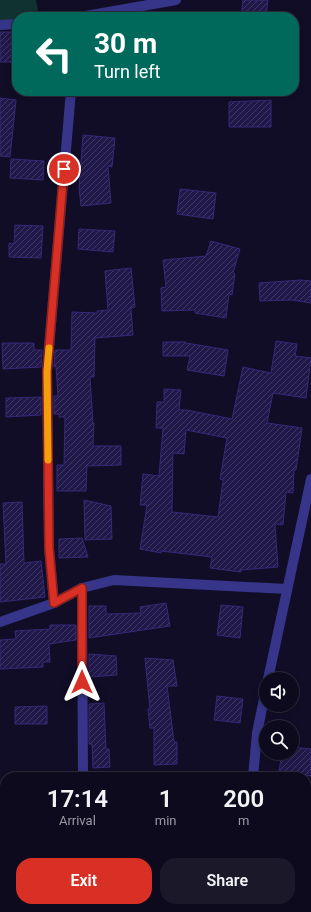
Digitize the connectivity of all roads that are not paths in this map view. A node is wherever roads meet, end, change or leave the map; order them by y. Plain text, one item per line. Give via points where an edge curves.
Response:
1 (176, 0) edge
2 (108, 12) edge
3 (12, 24) edge
4 (0, 25) edge
5 (71, 96) edge
6 (311, 479) edge
7 (82, 588) junction
8 (287, 589) junction
9 (54, 603) junction
10 (0, 622) edge
11 (269, 672) edge
12 (261, 712) edge
13 (83, 772) edge
14 (253, 772) edge

1 - 2 street
3 - 4 street
5 - 9 street via 47,371 49,548
6 - 8 street
7 - 8 street via 114,580
7 - 9 street
7 - 13 street
8 - 11 street
9 - 10 street
12 - 14 street

